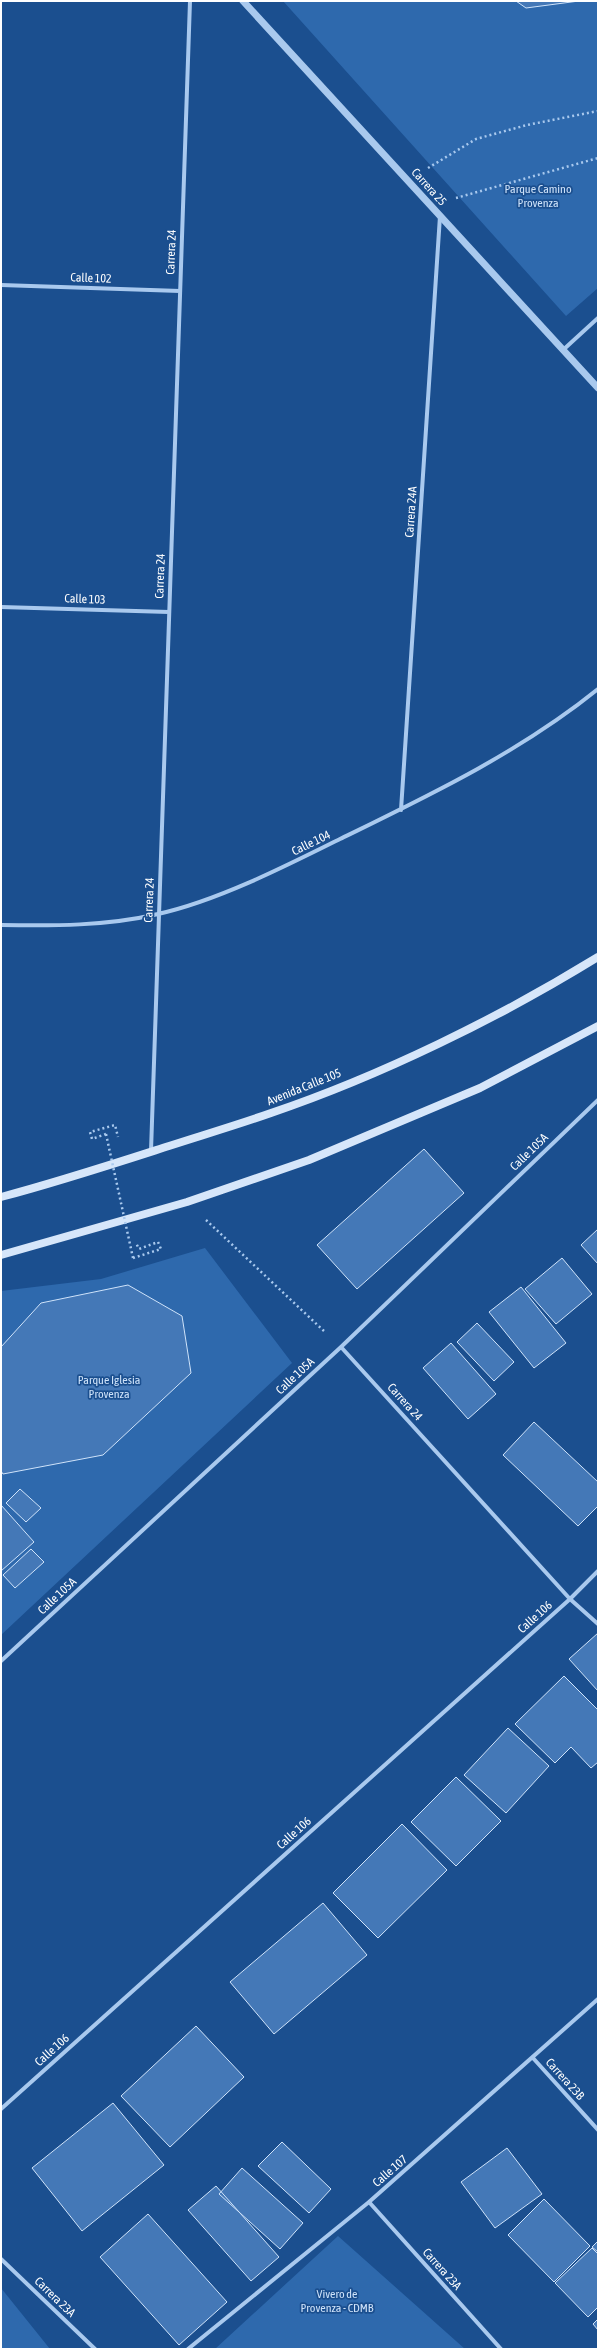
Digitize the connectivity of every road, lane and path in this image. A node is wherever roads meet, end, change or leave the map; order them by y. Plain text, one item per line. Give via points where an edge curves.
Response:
1 (190, 1) edge
2 (243, 1) edge
3 (598, 111) edge
4 (598, 158) edge
5 (408, 181) junction
6 (430, 205) junction
7 (440, 216) junction
8 (1, 285) edge
9 (180, 291) junction
10 (598, 318) edge
11 (563, 350) junction
12 (598, 388) edge
13 (1, 607) edge
14 (169, 612) junction
15 (598, 689) edge
16 (401, 810) junction
17 (159, 914) junction
18 (1, 925) edge
19 (598, 957) edge
20 (598, 1026) edge
21 (598, 1100) edge
22 (118, 1138) dead end
23 (151, 1152) junction
24 (1, 1197) edge
25 (187, 1202) junction
26 (136, 1243) dead end
27 (1, 1255) edge
28 (342, 1347) junction
29 (598, 1571) edge
30 (570, 1599) junction
31 (598, 1624) edge
32 (1, 1661) edge
33 (598, 1999) edge
34 (533, 2058) junction
35 (1, 2109) edge
36 (598, 2130) edge
37 (369, 2202) junction
38 (1, 2259) edge
39 (96, 2349) edge
40 (188, 2349) edge
41 (501, 2349) edge

1 - 9 street, Carrera 24
2 - 5 street, Carrera 25
3 - 5 path via 527,125 476,139
4 - 6 path
5 - 6 street, Carrera 25
6 - 7 street, Carrera 25
7 - 11 street, Carrera 25
7 - 16 street, Carrera 24A
8 - 9 street, Calle 102
9 - 14 street, Carrera 24
10 - 11 street
11 - 12 street, Carrera 25
13 - 14 street, Calle 103
14 - 17 street, Carrera 24
15 - 16 street, Calle 104 via 564,716 497,760
16 - 17 street, Calle 104 via 219,894
17 - 18 street, Calle 104 via 108,922 44,926
17 - 23 street, Carrera 24
19 - 23 main road, Avenida Calle 105 via 520,1002 362,1077 272,1113
20 - 25 main road via 480,1088 412,1118 308,1160
21 - 28 street, Calle 105A
22 - 26 path, bridge via 115,1125 90,1132 92,1138 106,1134 133,1258 161,1249 158,1242 139,1249
23 - 24 main road, Avenida Calle 105 via 60,1182
25 - 27 main road
25 - 28 path
28 - 30 street, Carrera 24
28 - 32 street, Calle 105A
29 - 30 street, Calle 106
30 - 31 street, Carrera 24
30 - 35 street, Calle 106
33 - 34 street, Calle 107
34 - 36 street, Carrera 23B
34 - 37 street, Calle 107
37 - 40 street, Calle 107
37 - 41 street, Carrera 23A
38 - 39 street, Carrera 23A

